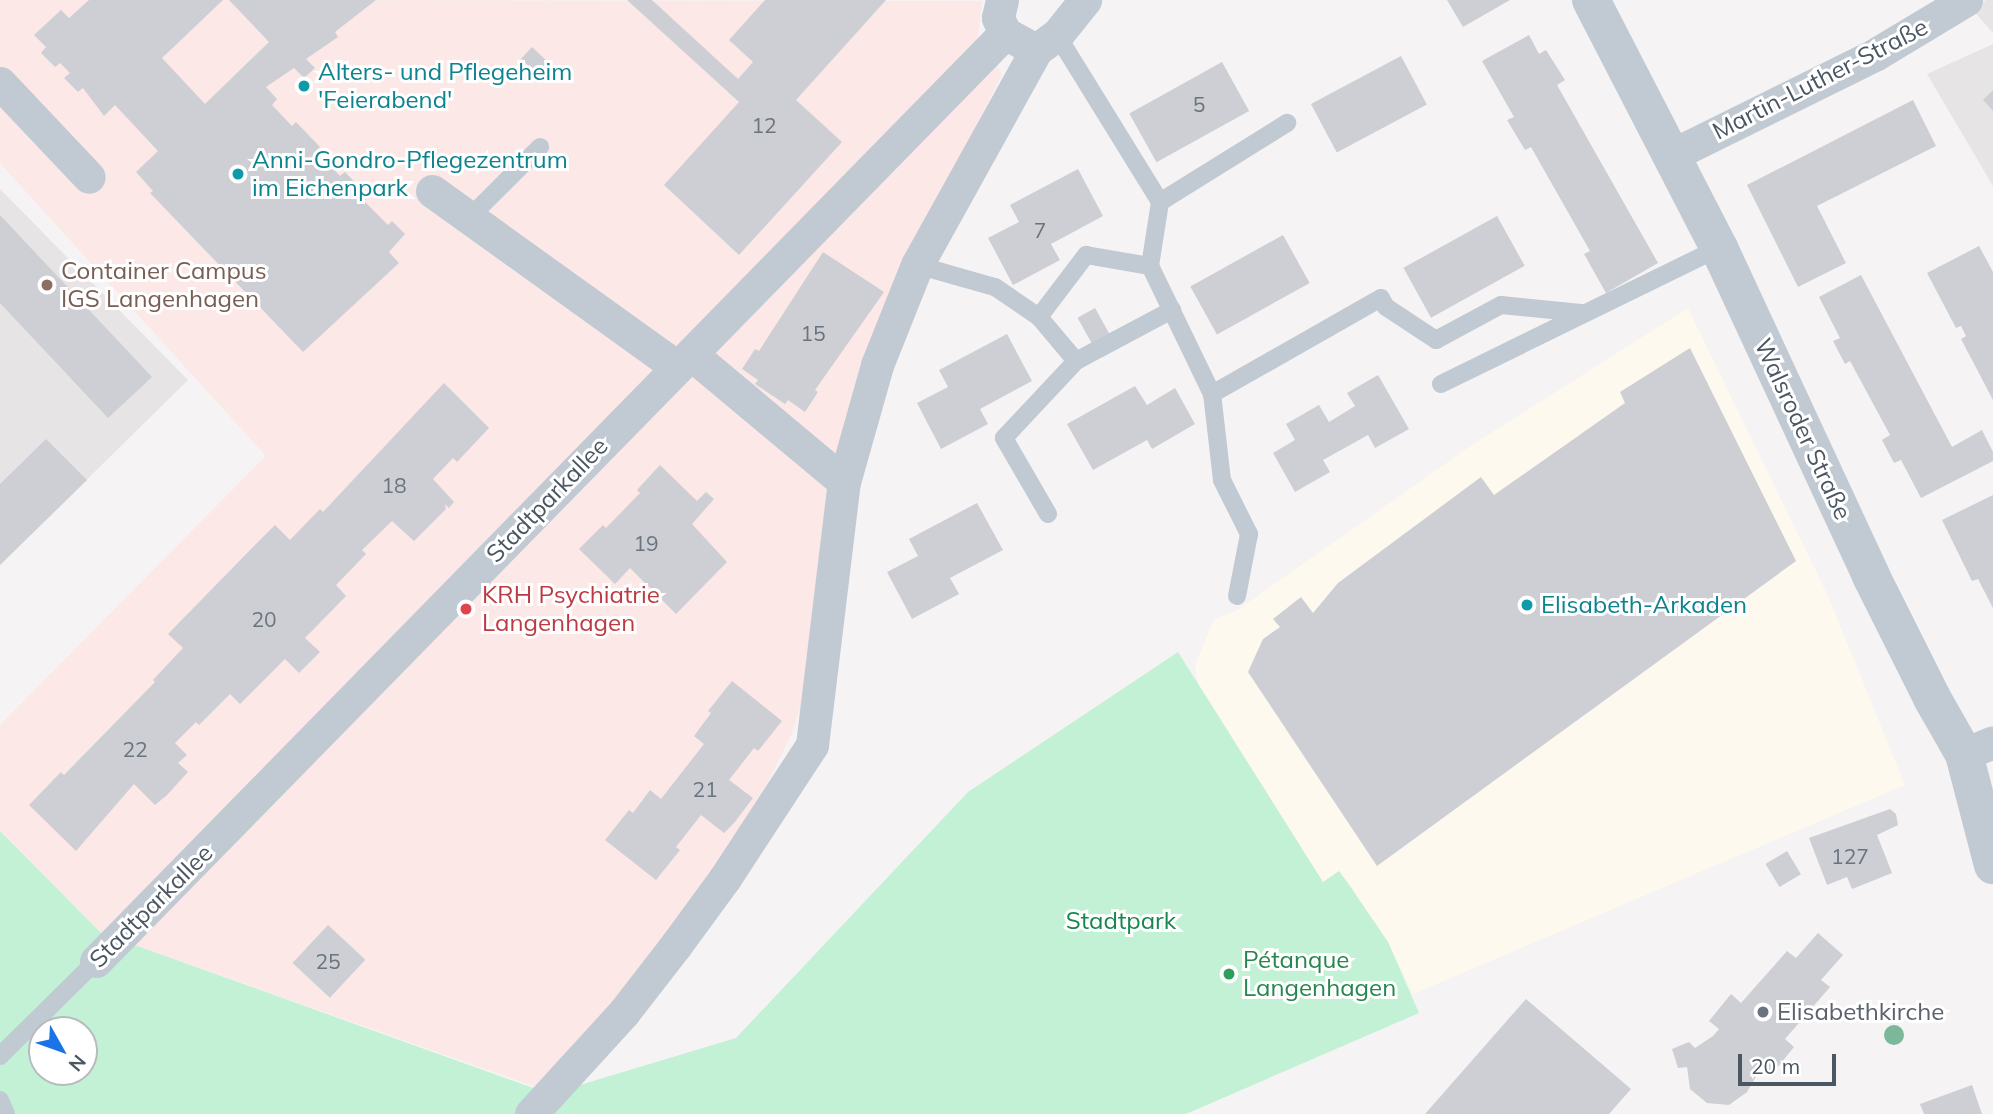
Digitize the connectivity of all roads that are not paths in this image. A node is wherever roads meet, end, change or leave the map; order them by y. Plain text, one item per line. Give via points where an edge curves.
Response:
1 (1002, 0) edge
2 (1085, 0) edge
3 (1591, 0) edge
4 (1966, 0) edge
5 (1005, 33) junction
6 (1046, 43) junction
7 (0, 83) edge
8 (1287, 122) dead end
9 (540, 147) dead end
10 (1672, 155) junction
11 (89, 177) dead end
12 (432, 191) dead end
13 (1160, 202) junction
14 (468, 219) junction
15 (1719, 248) junction
16 (917, 265) junction
17 (1150, 266) junction
18 (1172, 310) junction
19 (1581, 313) junction
20 (1039, 317) junction
21 (684, 360) junction
22 (1076, 361) junction
23 (1441, 384) dead end
24 (1212, 394) junction
25 (844, 482) junction
26 (1048, 514) dead end
27 (1237, 596) dead end
28 (1979, 748) edge
29 (1993, 865) edge
30 (96, 961) joint
31 (0, 1056) edge
32 (0, 1100) edge
33 (6, 1114) edge
34 (531, 1114) edge

1 - 5 street via 998,18
2 - 6 street
3 - 10 street, Walsroder Straße
4 - 10 street, Martin-Luther-Straße via 1875,54
5 - 6 street
5 - 21 street, Stadtparkallee
6 - 13 lane
6 - 16 street
7 - 11 street
8 - 13 lane
9 - 14 lane
10 - 15 street, Walsroder Straße
12 - 14 street
13 - 17 lane
14 - 21 street
15 - 19 lane
15 - 28 street, Walsroder Straße via 1932,698
16 - 20 lane via 995,287
16 - 25 street via 877,365
17 - 18 lane
17 - 20 lane via 1086,255
18 - 22 lane
18 - 24 lane
19 - 23 lane
19 - 24 lane via 1501,305 1436,340 1386,307 1381,298
20 - 22 lane
21 - 25 street
21 - 30 street, Stadtparkallee
22 - 26 lane via 1004,438
24 - 27 lane via 1222,480 1249,534
25 - 34 street via 812,745 676,945 624,1012
28 - 29 street, Walsroder Straße
30 - 31 lane, Stadtparkallee
32 - 33 lane

